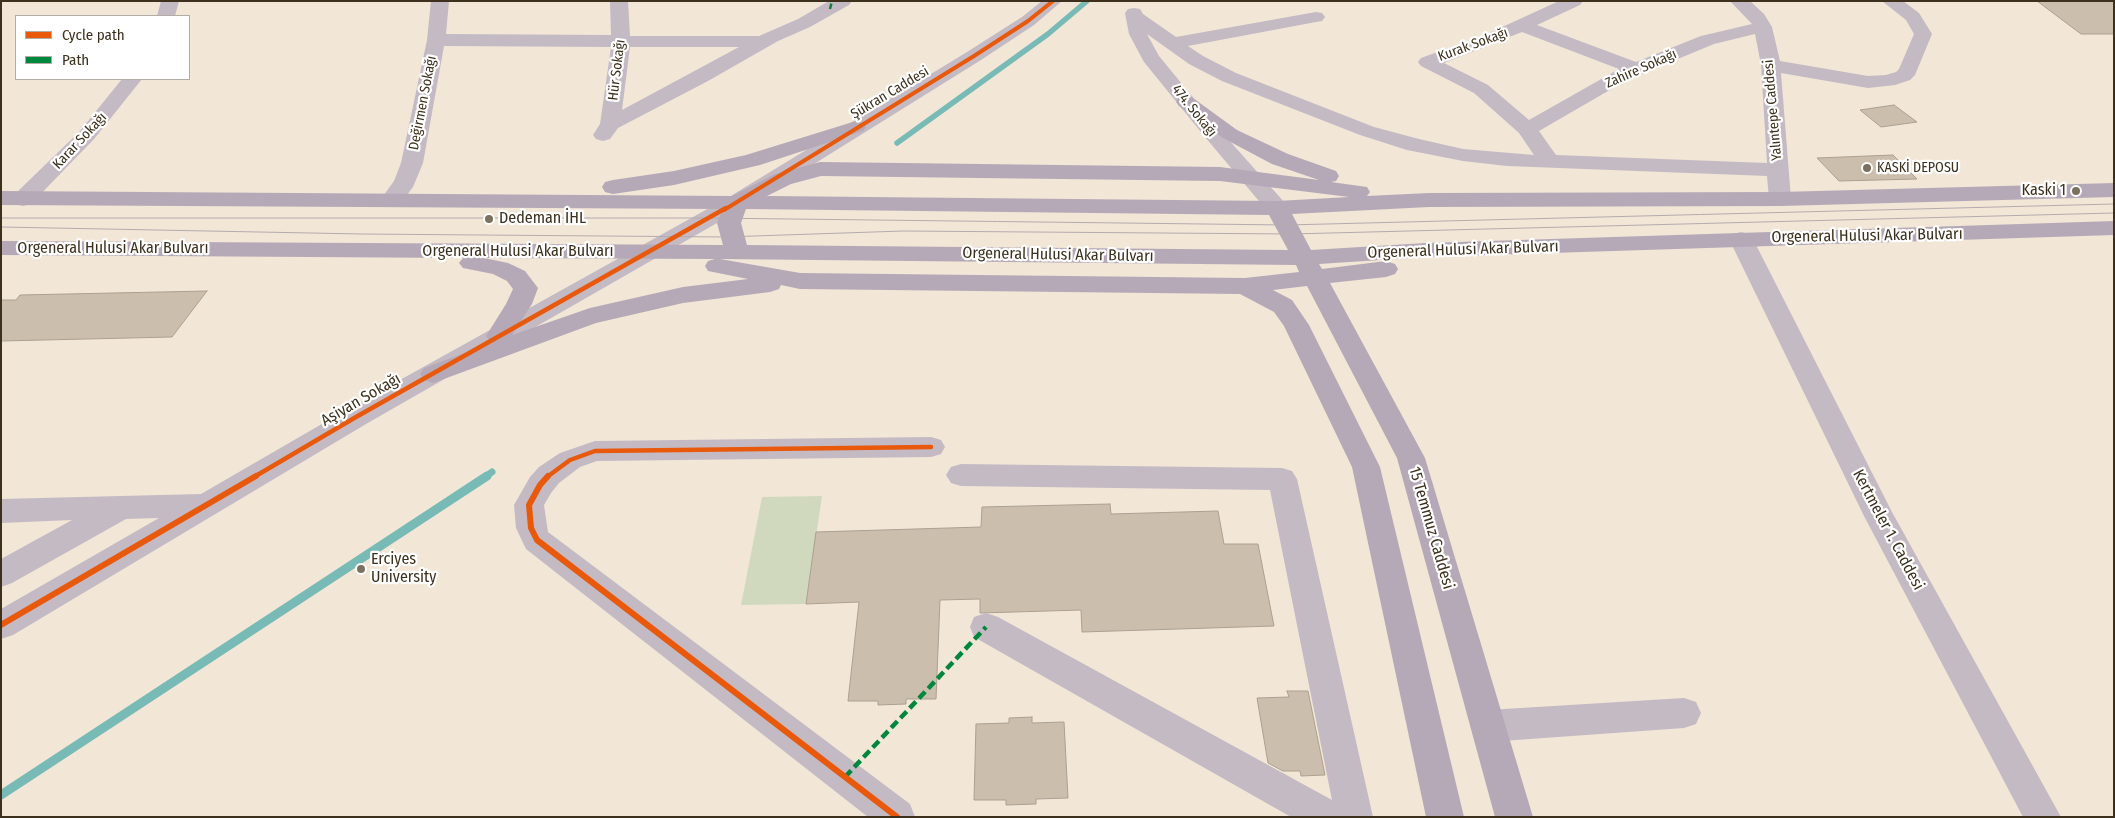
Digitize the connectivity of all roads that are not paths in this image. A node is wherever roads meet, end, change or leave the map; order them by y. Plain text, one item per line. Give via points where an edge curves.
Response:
1 (170, 1) edge
2 (440, 1) edge
3 (619, 1) edge
4 (843, 1) edge
5 (1053, 1) edge
6 (1574, 1) edge
7 (1739, 1) edge
8 (1891, 1) edge
9 (1133, 9) edge
10 (166, 15) edge
11 (1316, 17) dead end
12 (1524, 26) junction
13 (1762, 27) junction
14 (436, 40) junction
15 (621, 42) junction
16 (763, 42) junction
17 (1173, 43) junction
18 (1771, 65) junction
19 (1636, 69) junction
20 (131, 80) edge
21 (1186, 102) junction
22 (856, 127) junction
23 (1527, 129) junction
24 (1549, 161) junction
25 (1778, 170) junction
26 (1250, 178) junction
27 (2114, 190) edge
28 (1, 198) edge
29 (24, 199) junction
30 (392, 199) junction
31 (518, 199) junction
32 (1780, 199) junction
33 (1429, 200) junction
34 (737, 202) junction
35 (1277, 208) junction
36 (2114, 228) edge
37 (1741, 239) junction
38 (1, 248) edge
39 (398, 251) junction
40 (646, 253) junction
41 (742, 253) junction
42 (1310, 268) junction
43 (800, 281) junction
44 (1244, 286) junction
45 (500, 336) junction
46 (432, 374) junction
47 (931, 447) dead end
48 (961, 475) dead end
49 (206, 505) junction
50 (124, 506) junction
51 (1, 511) edge
52 (1, 574) edge
53 (1, 624) edge
54 (986, 627) dead end
55 (1684, 713) dead end
56 (1488, 726) junction
57 (897, 817) edge
58 (1326, 817) edge
59 (1354, 817) edge
60 (1446, 817) edge
61 (1514, 817) edge
62 (2043, 817) edge

1 - 10 street
2 - 14 street, Değirmen Sokağı
3 - 15 street, Hür Sokağı
4 - 16 street
5 - 22 street, Şükran Caddesi via 974,56
6 - 12 street, Kurak Sokağı
7 - 13 street, Yalıntepe Caddesi via 1758,18
8 - 18 street via 1918,23 1923,34 1903,76 1868,82
9 - 17 street
9 - 21 street, 474. Sokağı via 1138,34 1151,58
11 - 17 street
12 - 19 street
12 - 23 street, Kurak Sokağı via 1428,62 1481,89
13 - 18 street, Yalıntepe Caddesi
13 - 19 street, Zahire Sokağı via 1708,40
14 - 15 street
14 - 30 street, Değirmen Sokağı via 412,163 405,182
15 - 16 street
15 - 16 street, Hür Sokağı via 606,130
17 - 24 street via 1196,60 1230,77 1390,139 1462,155
18 - 25 street, Yalıntepe Caddesi
19 - 23 street, Zahire Sokağı
20 - 29 street, Karar Sokağı via 87,135
21 - 26 street, 474. Sokağı
21 - 33 main road via 1230,134 1280,159 1334,178
22 - 31 main road via 752,160 674,178
22 - 34 street, Şükran Caddesi
23 - 24 street
24 - 25 street
25 - 32 street, Yalıntepe Caddesi
26 - 33 main road
26 - 34 main road via 1220,174 820,169 783,179
26 - 35 street, 474. Sokağı
27 - 32 main road
28 - 29 main road
29 - 30 main road
30 - 31 main road
31 - 34 main road
32 - 33 main road
33 - 35 main road
34 - 35 main road
34 - 40 street, Aşiyan Sokağı
34 - 41 main road via 729,223 735,246
35 - 42 main road, 15 Temmuz Caddesi
36 - 37 main road, Orgeneral Hulusi Akar Bulvarı
37 - 42 main road, Orgeneral Hulusi Akar Bulvarı via 1546,246
37 - 62 street, Kertmeler 1. Caddesi via 1879,516
38 - 39 main road, Orgeneral Hulusi Akar Bulvarı
39 - 40 main road, Orgeneral Hulusi Akar Bulvarı
39 - 45 main road via 499,268 516,276 526,288
40 - 41 main road, Orgeneral Hulusi Akar Bulvarı
40 - 43 main road
40 - 45 street, Aşiyan Sokağı
41 - 42 main road, Orgeneral Hulusi Akar Bulvarı
42 - 44 main road
42 - 56 main road, 15 Temmuz Caddesi via 1411,458
43 - 44 main road
43 - 46 main road via 684,294 590,316
44 - 60 main road via 1283,306 1296,325 1366,467
45 - 46 street, Aşiyan Sokağı
46 - 49 street, Aşiyan Sokağı
47 - 57 street via 595,451 570,460 549,475 529,505 531,528 537,540
48 - 59 street via 1282,479
49 - 50 street
49 - 53 street, Aşiyan Sokağı
50 - 51 street
50 - 52 street
54 - 58 street
55 - 56 street
56 - 61 main road, 15 Temmuz Caddesi

